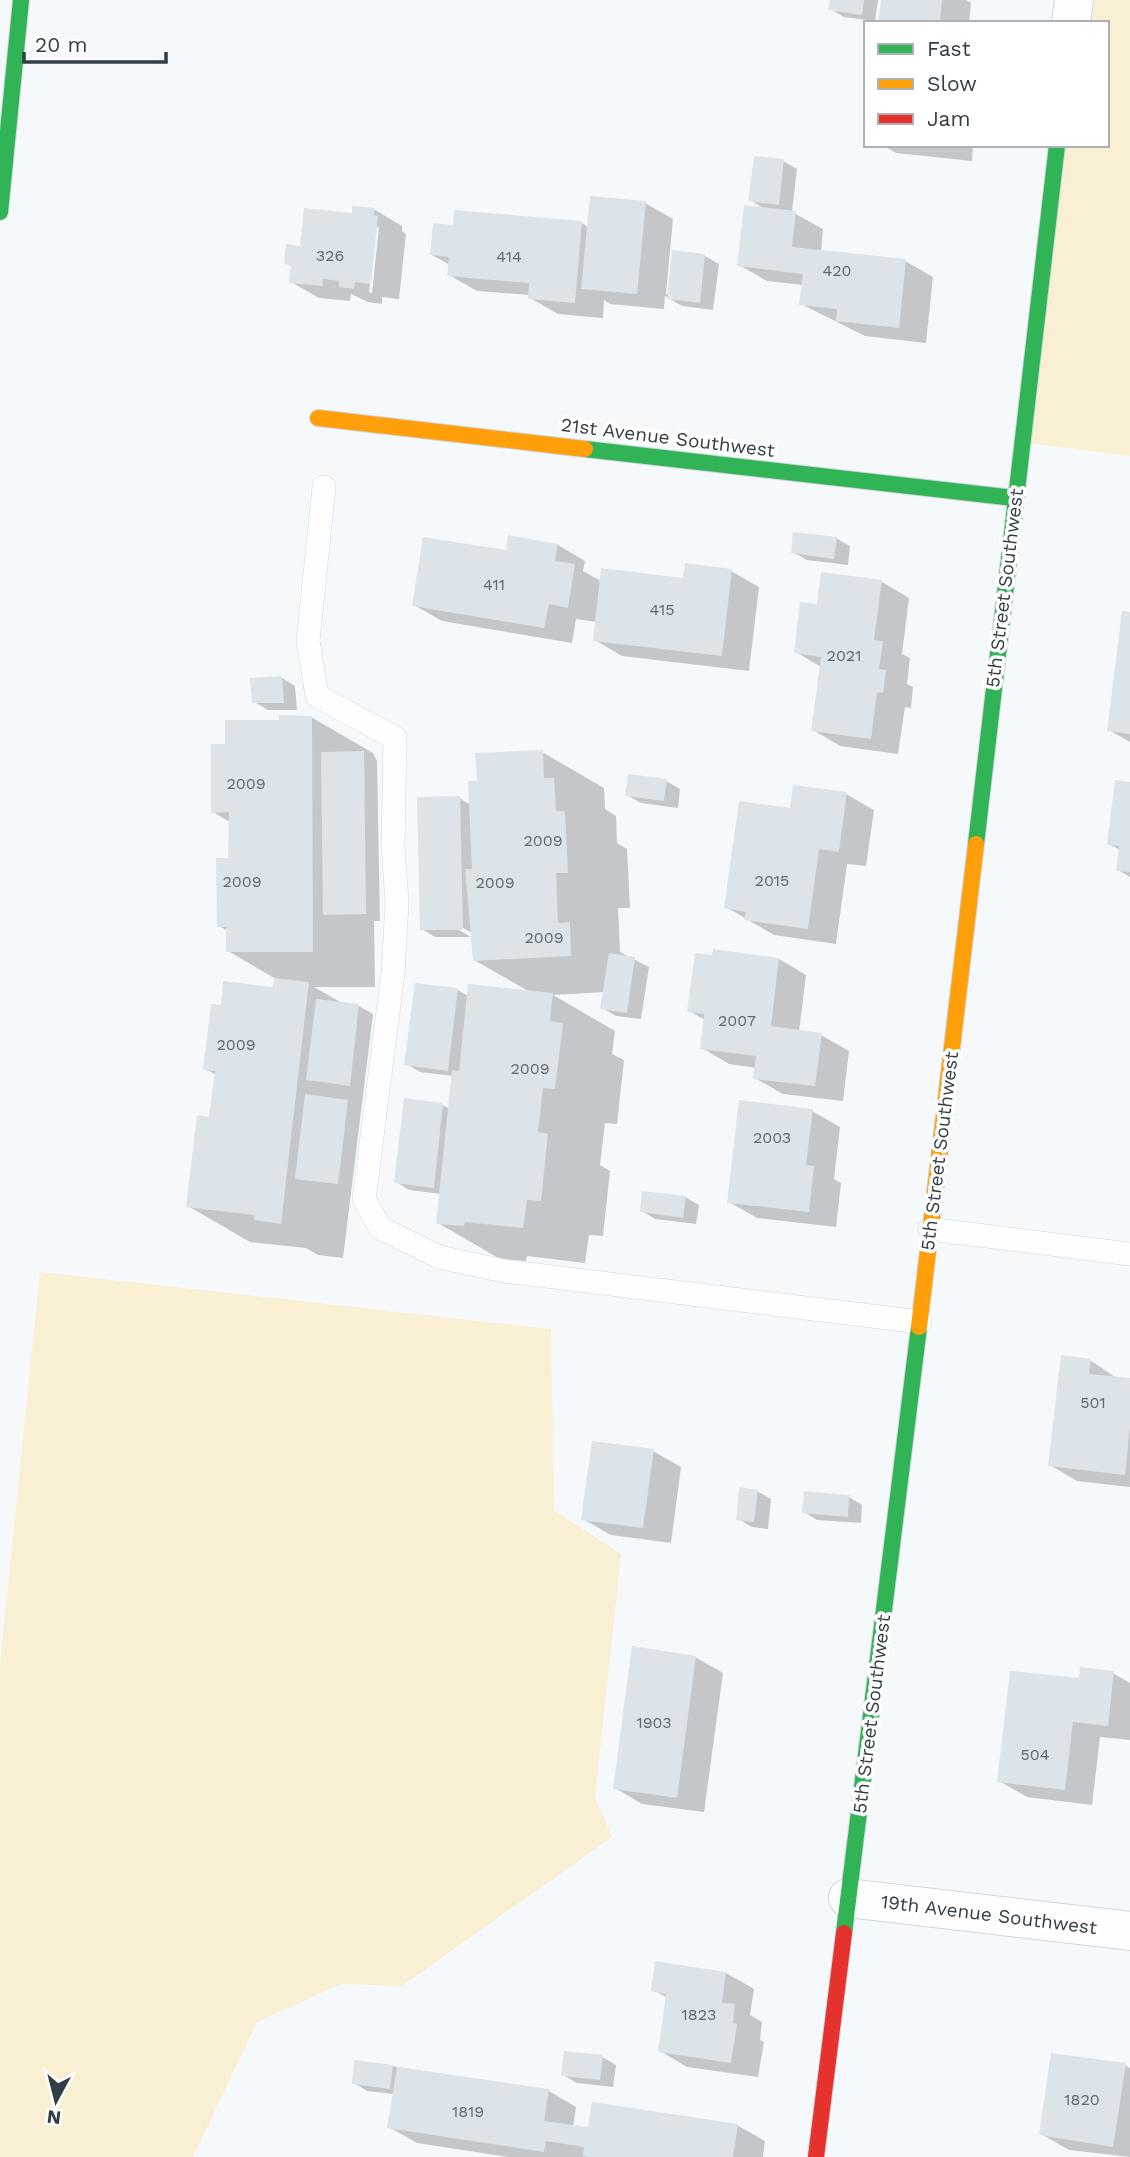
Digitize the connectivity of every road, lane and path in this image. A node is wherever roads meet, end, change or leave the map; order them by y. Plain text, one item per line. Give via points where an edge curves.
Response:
1 (21, 0) edge
2 (1074, 0) edge
3 (1072, 21) edge
4 (1057, 147) edge
5 (0, 212) edge
6 (317, 418) dead end
7 (324, 487) dead end
8 (1014, 498) junction
9 (930, 1229) junction
10 (1130, 1254) edge
11 (920, 1322) junction
12 (848, 1898) junction
13 (1130, 1931) edge
14 (816, 2157) edge

1 - 5 main road
2 - 3 street
4 - 8 main road, 5th Street Southwest
6 - 8 main road, 21st Avenue Southwest
7 - 11 lane via 308,641 317,696 396,738 393,973 364,1199 380,1228 439,1257 504,1271
8 - 9 main road, 5th Street Southwest
9 - 10 lane
9 - 11 main road, 5th Street Southwest
11 - 12 main road, 5th Street Southwest
12 - 13 street, 19th Avenue Southwest
12 - 14 main road, 5th Street Southwest

